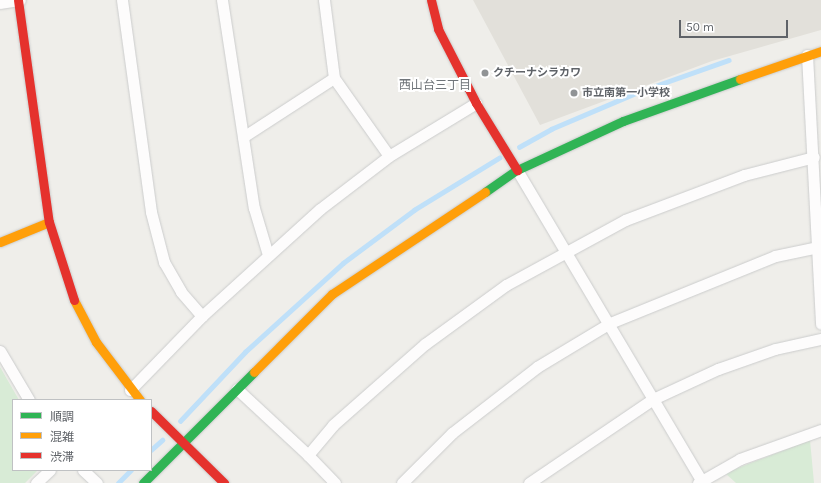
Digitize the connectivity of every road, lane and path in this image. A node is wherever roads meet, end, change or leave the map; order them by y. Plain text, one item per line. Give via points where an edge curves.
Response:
1 (19, 0) edge
2 (122, 0) edge
3 (222, 0) edge
4 (324, 0) edge
5 (431, 0) edge
6 (0, 3) edge
7 (821, 51) edge
8 (807, 55) junction
9 (334, 78) junction
10 (476, 103) junction
11 (243, 137) junction
12 (389, 156) junction
13 (814, 157) junction
14 (517, 170) junction
15 (49, 222) junction
16 (0, 242) edge
17 (818, 246) junction
18 (566, 250) junction
19 (268, 255) junction
20 (202, 316) junction
21 (610, 323) junction
22 (821, 324) edge
23 (821, 339) edge
24 (0, 350) edge
25 (237, 389) junction
26 (130, 390) junction
27 (28, 399) edge
28 (139, 399) edge
29 (653, 399) junction
30 (152, 411) edge
31 (821, 430) edge
32 (183, 442) junction
33 (308, 455) junction
34 (49, 471) edge
35 (84, 471) edge
36 (700, 482) edge
37 (36, 483) edge
38 (97, 483) edge
39 (143, 483) edge
40 (224, 483) edge
41 (335, 483) edge
42 (402, 483) edge
43 (529, 483) edge

1 - 6 street
1 - 15 street
2 - 20 street via 151,212 164,262 181,292
3 - 11 street
4 - 9 street
5 - 10 street via 438,29
7 - 8 street
8 - 13 street
8 - 14 street via 623,121
9 - 11 street
9 - 12 street
10 - 12 street
10 - 14 street
11 - 19 street via 254,208
12 - 19 street via 320,209
13 - 17 street
13 - 18 street via 744,176 625,220
14 - 18 street
14 - 25 street via 332,294
15 - 16 street
15 - 26 street via 68,289 96,342
17 - 21 street via 775,256
17 - 22 street
18 - 21 street
18 - 33 street via 506,285 425,344 333,425
19 - 20 street
20 - 26 street
21 - 29 street
21 - 42 street via 537,367 452,433
23 - 29 street via 776,349
24 - 27 street
25 - 32 street
25 - 33 street
26 - 28 street
29 - 36 street
29 - 43 street
30 - 32 street
31 - 36 street via 740,459
32 - 39 street
32 - 40 street
33 - 41 street
34 - 37 street
35 - 38 street

